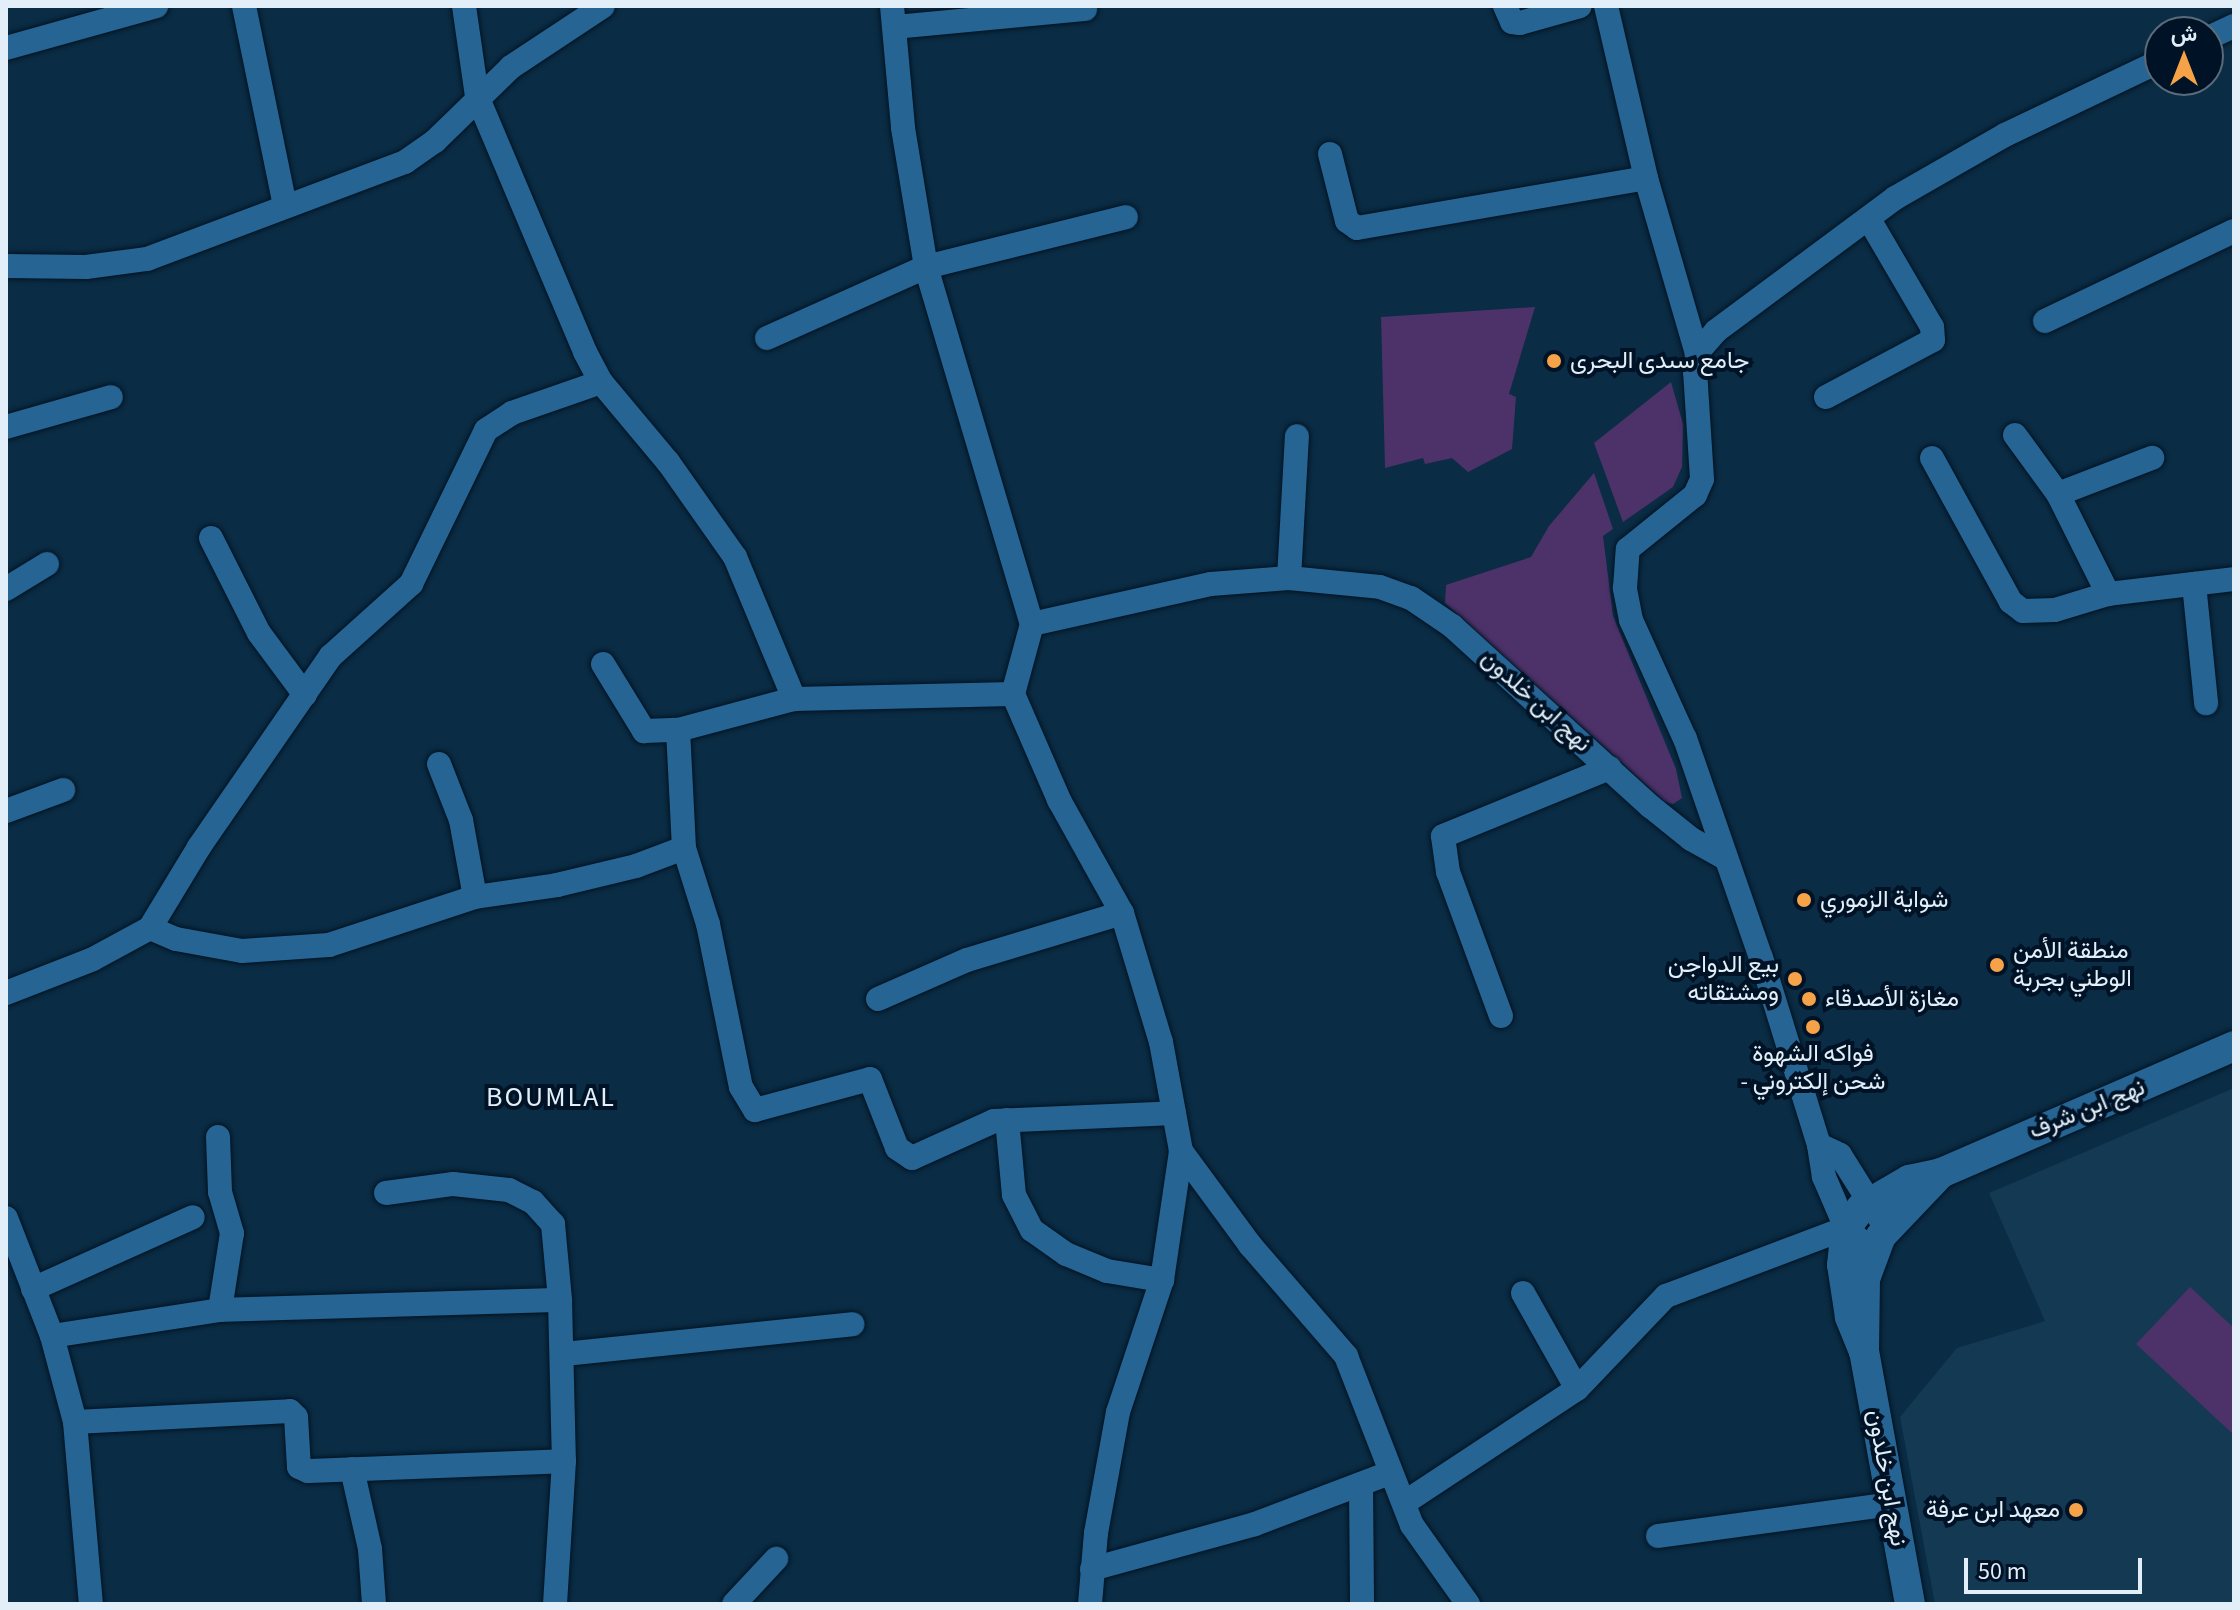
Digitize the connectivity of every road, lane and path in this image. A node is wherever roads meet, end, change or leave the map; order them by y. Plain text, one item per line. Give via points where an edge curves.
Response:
1 (156, 6) edge
2 (244, 6) edge
3 (464, 6) edge
4 (603, 6) edge
5 (1505, 6) edge
6 (1580, 6) edge
7 (1606, 6) edge
8 (1085, 9) dead end
9 (893, 17) edge
10 (6, 48) edge
11 (2144, 69) edge
12 (477, 96) junction
13 (1330, 154) dead end
14 (1646, 178) junction
15 (285, 206) junction
16 (1126, 217) dead end
17 (1869, 219) junction
18 (2234, 231) edge
19 (6, 266) edge
20 (926, 267) junction
21 (2045, 321) dead end
22 (767, 338) dead end
23 (1697, 353) junction
24 (601, 382) junction
25 (111, 397) dead end
26 (1826, 397) dead end
27 (6, 427) edge
28 (2015, 435) dead end
29 (1297, 436) dead end
30 (1932, 458) dead end
31 (2152, 458) dead end
32 (2058, 494) junction
33 (211, 538) dead end
34 (47, 564) dead end
35 (1289, 578) junction
36 (2234, 579) edge
37 (2194, 584) junction
38 (6, 589) edge
39 (2108, 594) junction
40 (1032, 624) junction
41 (603, 664) dead end
42 (1013, 694) junction
43 (305, 695) junction
44 (794, 699) junction
45 (2206, 703) dead end
46 (678, 730) junction
47 (439, 764) dead end
48 (1610, 768) junction
49 (63, 790) dead end
50 (6, 811) edge
51 (684, 848) junction
52 (1725, 858) junction
53 (475, 897) junction
54 (1122, 913) junction
55 (150, 928) junction
56 (6, 993) edge
57 (878, 999) dead end
58 (1501, 1016) dead end
59 (2234, 1046) edge
60 (1174, 1113) junction
61 (1007, 1120) junction
62 (218, 1137) dead end
63 (1819, 1145) junction
64 (1181, 1151) junction
65 (1941, 1173) junction
66 (386, 1193) dead end
67 (1868, 1202) junction
68 (193, 1217) dead end
69 (6, 1220) edge
70 (1846, 1228) junction
71 (1880, 1241) junction
72 (1162, 1280) junction
73 (33, 1289) junction
74 (1523, 1293) dead end
75 (560, 1300) junction
76 (220, 1310) junction
77 (852, 1324) dead end
78 (52, 1336) junction
79 (1864, 1352) junction
80 (564, 1354) junction
81 (1577, 1389) junction
82 (75, 1422) junction
83 (564, 1461) junction
84 (352, 1469) junction
85 (1389, 1473) junction
86 (1361, 1484) junction
87 (1404, 1503) junction
88 (1892, 1504) junction
89 (1658, 1536) dead end
90 (776, 1559) dead end
91 (1092, 1569) junction
92 (91, 1604) edge
93 (374, 1604) edge
94 (555, 1604) edge
95 (734, 1604) edge
96 (1090, 1604) edge
97 (1362, 1604) edge
98 (1468, 1604) edge
99 (1910, 1604) edge

1 - 10 street
2 - 15 street
3 - 12 street
4 - 12 street
5 - 6 street via 1512,22 1520,23
7 - 14 street
8 - 9 street
9 - 20 street via 903,128
11 - 17 street via 1952,164
12 - 15 street via 435,141 405,162
12 - 24 street via 512,187
13 - 14 street via 1347,221 1357,228
14 - 23 street
15 - 19 street via 147,259 86,267
16 - 20 street
17 - 23 street via 1716,331
17 - 26 street via 1932,327 1933,340
18 - 21 street
20 - 22 street
20 - 40 street
23 - 52 street via 1702,479 1695,495 1628,549 1625,588 1631,620 1685,739
24 - 43 street via 494,421 411,584 331,656
24 - 44 street via 668,462 735,557
25 - 27 street
28 - 32 street
29 - 35 street
30 - 39 street via 2011,602 2023,611 2055,610
31 - 32 street
32 - 39 street
33 - 43 street via 259,633
34 - 38 street
35 - 40 street, نهج ابن خلدون via 1211,584
35 - 48 street, نهج ابن خلدون via 1380,587 1411,598 1452,626
36 - 37 street
37 - 39 street
37 - 45 street
40 - 42 street
41 - 46 street via 644,731
42 - 44 street
42 - 54 street via 1059,800
43 - 55 street via 199,847
44 - 46 street
46 - 51 street
47 - 53 street via 461,820
48 - 52 street, نهج ابن خلدون via 1691,839
48 - 58 street via 1443,836 1448,872
49 - 50 street
51 - 53 street via 557,885
51 - 61 street via 708,924 748,1106 763,1109 870,1079 905,1157 970,1128
52 - 63 street, نهج ابن خلدون
53 - 55 street via 358,938 282,950 207,947
54 - 57 street via 967,960
54 - 60 street via 1161,1042
55 - 56 street via 93,959
59 - 65 street, نهج ابن شرف
60 - 61 street
60 - 64 street
61 - 72 street via 1014,1195 1032,1230 1066,1254 1107,1271
62 - 76 street via 220,1192 232,1233
63 - 67 street via 1840,1155
63 - 70 street, نهج ابن خلدون via 1824,1177
64 - 72 street
64 - 85 street via 1250,1245 1346,1356
65 - 67 street, نهج ابن شرف via 1909,1180
65 - 71 street, نهج ابن شرف
66 - 75 street via 453,1184 509,1190 533,1202 553,1224
67 - 70 street
67 - 71 street
68 - 73 street
69 - 73 street
70 - 71 street, نهج ابن خلدون
70 - 79 street, نهج ابن خلدون via 1844,1281
70 - 81 street via 1666,1296
71 - 79 street, نهج ابن خلدون via 1865,1279
72 - 91 street via 1118,1412
73 - 78 street
74 - 81 street
75 - 76 street
75 - 80 street
76 - 78 street
77 - 80 street
78 - 82 street
79 - 88 street, نهج ابن خلدون
80 - 83 street
81 - 87 street
82 - 84 street via 290,1411 296,1417 301,1469
82 - 92 street
83 - 84 street
83 - 94 street
84 - 93 street via 370,1549
85 - 86 street
85 - 87 street
86 - 91 street via 1255,1524
86 - 97 street
87 - 98 street via 1423,1547
88 - 89 street
88 - 99 street, نهج ابن خلدون
90 - 95 street
91 - 96 street

